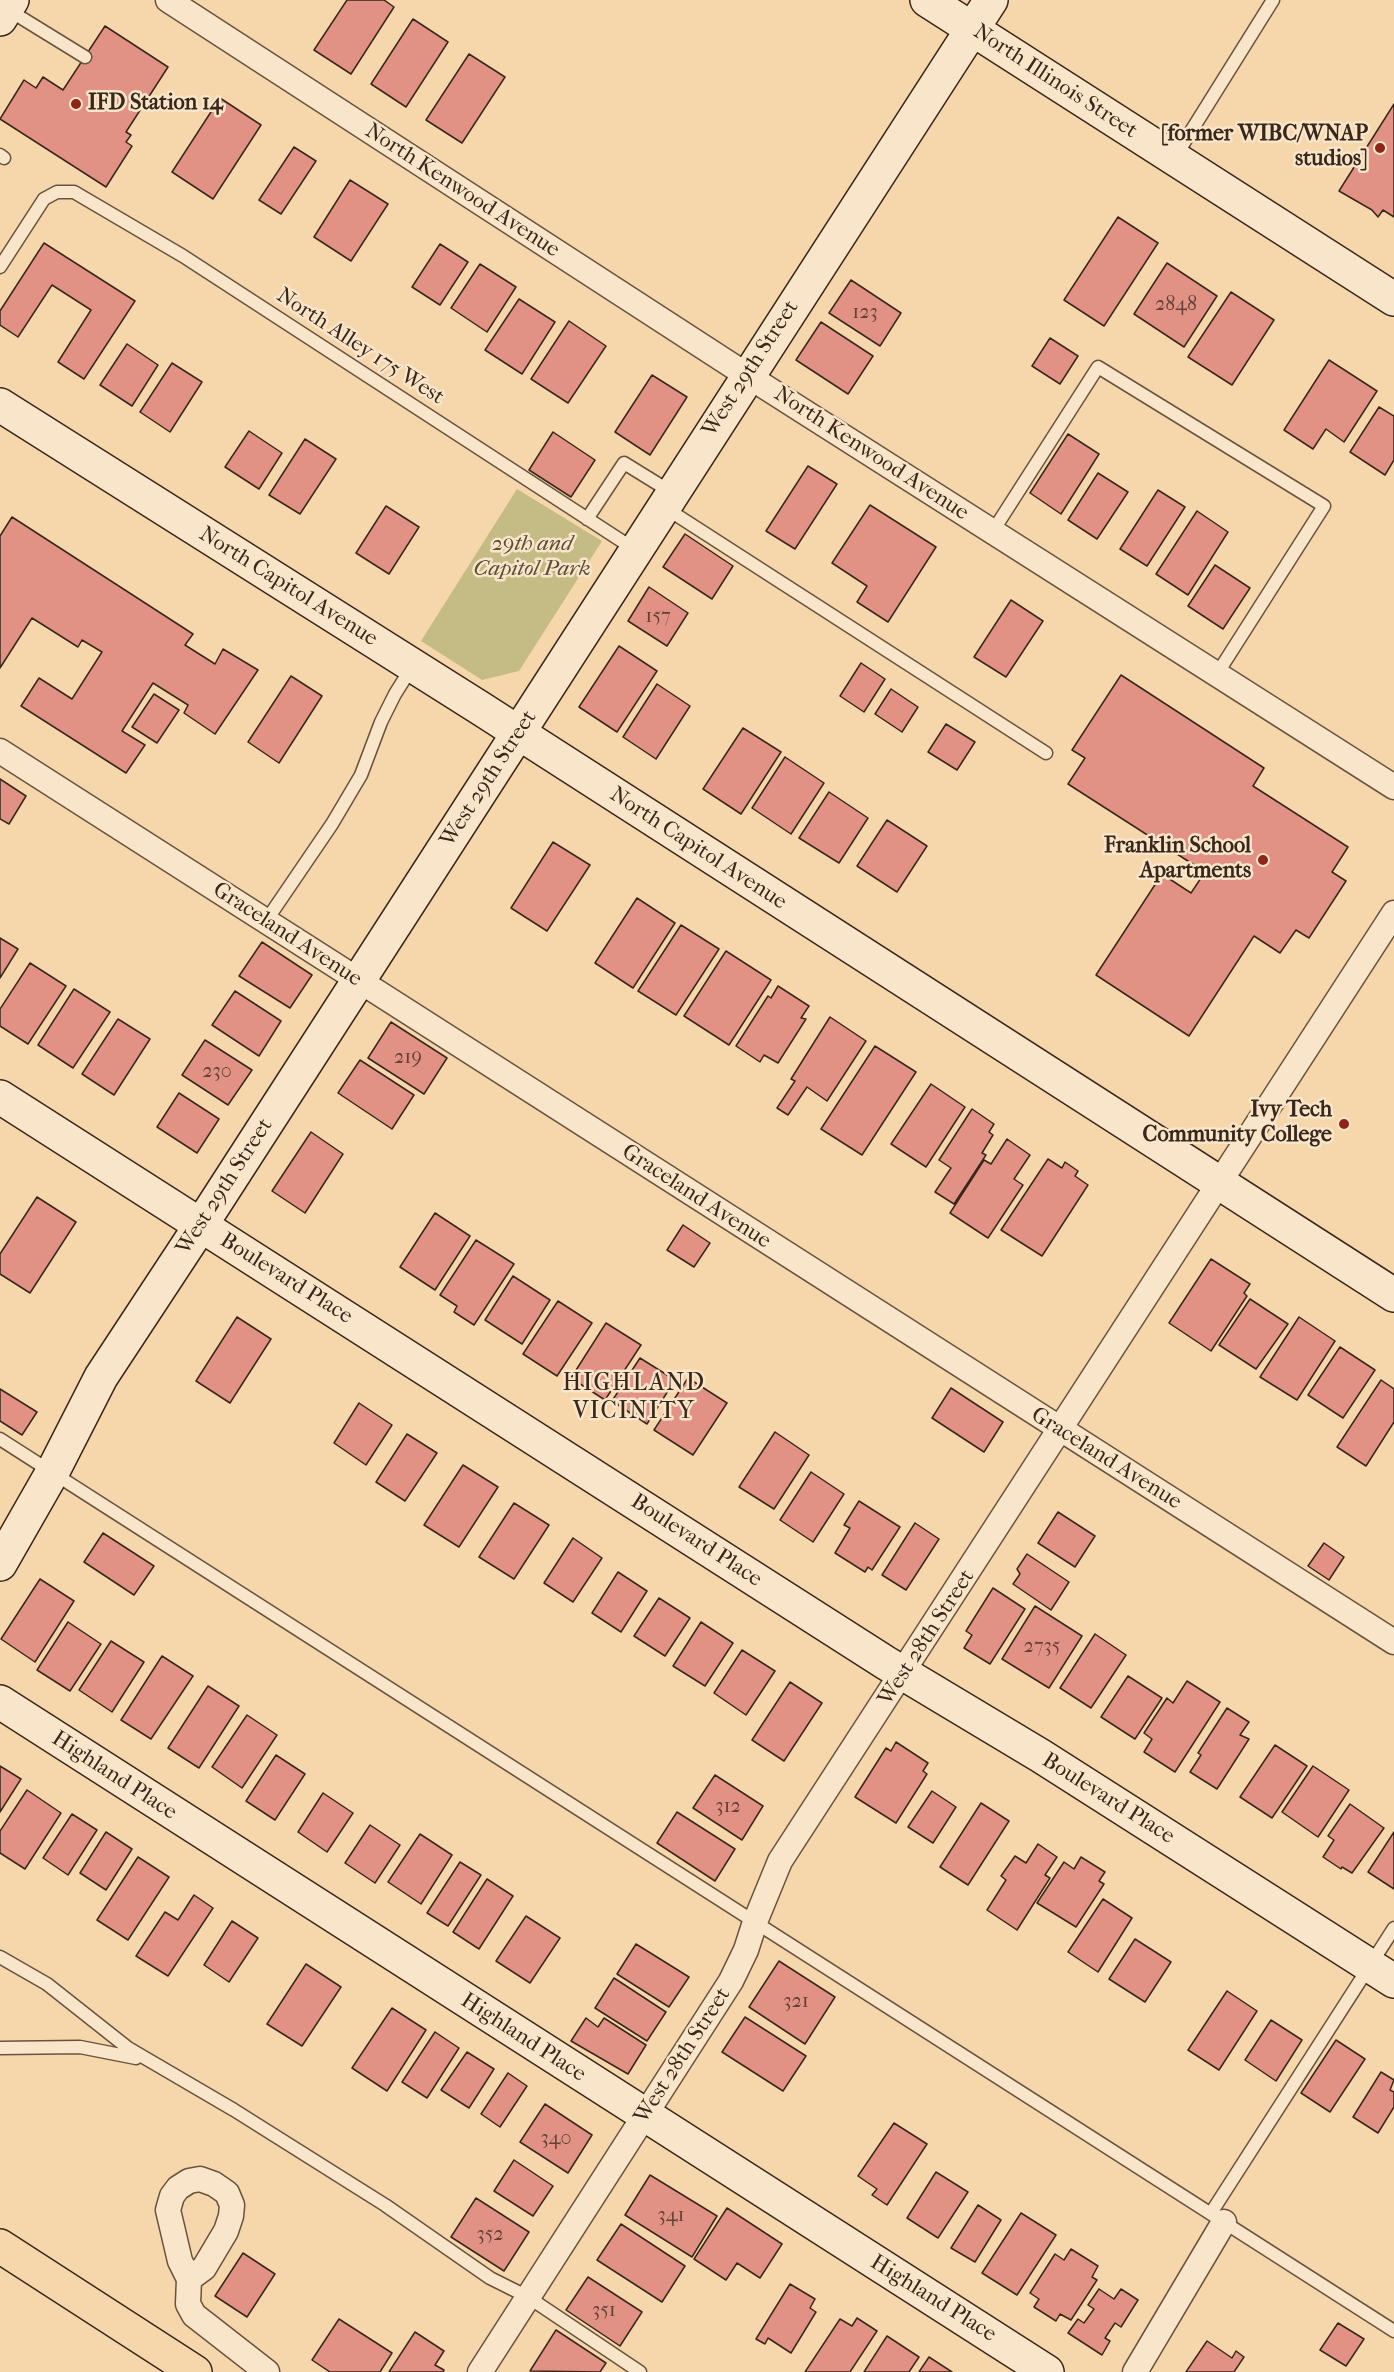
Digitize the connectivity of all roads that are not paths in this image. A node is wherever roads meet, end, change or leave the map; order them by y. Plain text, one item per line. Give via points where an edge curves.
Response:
1 (168, 0) edge
2 (927, 0) edge
3 (991, 0) edge
4 (1272, 0) edge
5 (6, 9) edge
6 (972, 29) junction
7 (85, 57) dead end
8 (1174, 158) junction
9 (0, 267) edge
10 (1394, 299) edge
11 (748, 376) junction
12 (0, 405) edge
13 (667, 500) junction
14 (587, 519) junction
15 (993, 531) junction
16 (635, 549) junction
17 (413, 666) junction
18 (1217, 674) junction
19 (519, 734) junction
20 (0, 751) edge
21 (1046, 753) dead end
22 (1394, 787) edge
23 (1394, 913) edge
24 (266, 921) junction
25 (358, 980) junction
26 (0, 1097) edge
27 (1218, 1185) junction
28 (201, 1225) junction
29 (1394, 1295) edge
30 (1061, 1431) junction
31 (0, 1439) edge
32 (52, 1473) junction
33 (0, 1564) edge
34 (1394, 1642) edge
35 (903, 1674) junction
36 (0, 1702) edge
37 (754, 1922) junction
38 (1394, 1928) edge
39 (0, 1957) edge
40 (1382, 1973) edge
41 (0, 2048) edge
42 (150, 2062) junction
43 (644, 2116) junction
44 (1217, 2218) junction
45 (0, 2246) edge
46 (189, 2279) dead end
47 (528, 2297) junction
48 (1394, 2331) edge
49 (195, 2372) edge
50 (267, 2372) edge
51 (480, 2372) edge
52 (640, 2372) edge
53 (1047, 2372) edge
54 (1135, 2372) edge

1 - 11 street, North Kenwood Avenue
2 - 6 main road, North Illinois Street
3 - 6 main road, West 29th Street
4 - 8 lane
5 - 7 lane
6 - 8 main road, North Illinois Street
6 - 11 main road, West 29th Street
8 - 10 main road, North Illinois Street
9 - 14 lane, North Alley 175 West via 44,199 57,192 74,192 183,256
11 - 13 main road, West 29th Street
11 - 15 street, North Kenwood Avenue
12 - 17 main road, North Capitol Avenue
13 - 14 lane via 624,463
13 - 16 main road, West 29th Street
13 - 21 lane
14 - 16 lane, North Alley 175 West
15 - 18 street, North Kenwood Avenue
15 - 18 lane via 1098,367 1324,506
16 - 19 main road, West 29th Street
17 - 19 main road, North Capitol Avenue
17 - 24 lane via 381,722 361,775
18 - 22 street, North Kenwood Avenue
19 - 25 main road, West 29th Street
19 - 27 main road, North Capitol Avenue
20 - 24 street, Graceland Avenue
23 - 27 street, West 28th Street
24 - 25 street, Graceland Avenue
25 - 28 main road, West 29th Street
25 - 30 street, Graceland Avenue
26 - 28 main road, Boulevard Place
27 - 29 main road, North Capitol Avenue
27 - 30 street, West 28th Street
28 - 32 main road, West 29th Street via 101,1377
28 - 35 main road, Boulevard Place
30 - 34 street, Graceland Avenue
30 - 35 street, West 28th Street
31 - 32 lane
32 - 33 main road, West 29th Street
32 - 37 lane
35 - 37 street, West 28th Street via 780,1861
35 - 40 main road, Boulevard Place via 1041,1756
36 - 43 main road, Highland Place
37 - 43 street, West 28th Street via 731,1981
37 - 44 lane
38 - 40 lane
39 - 42 lane via 47,1984
40 - 44 lane
41 - 42 lane via 80,2047
42 - 47 lane via 375,2199 490,2278
43 - 47 street, West 28th Street
43 - 53 main road, Highland Place
44 - 48 lane
44 - 54 street
45 - 49 highway
46 - 50 street via 191,2312
47 - 51 street, West 28th Street
47 - 52 lane

